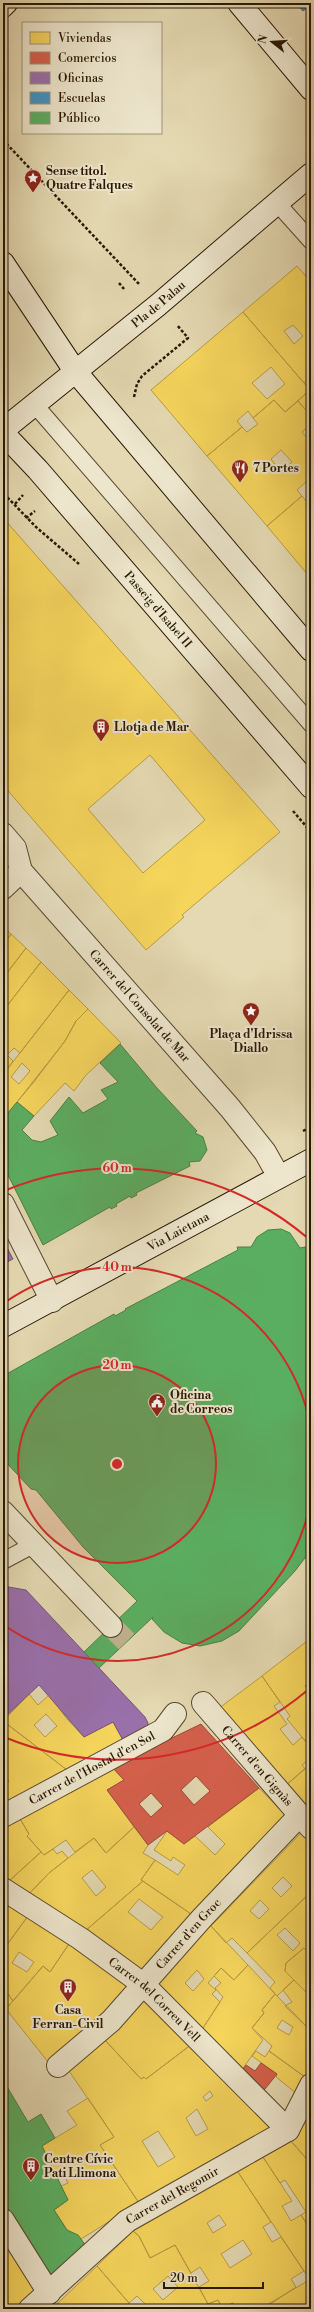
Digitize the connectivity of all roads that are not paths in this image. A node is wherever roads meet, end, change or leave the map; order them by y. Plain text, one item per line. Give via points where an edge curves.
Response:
1 (6, 3) edge
2 (239, 3) edge
3 (3, 6) edge
4 (311, 89) edge
5 (311, 174) edge
6 (277, 203) junction
7 (311, 241) edge
8 (3, 263) edge
9 (75, 371) junction
10 (34, 404) junction
11 (3, 432) edge
12 (311, 650) edge
13 (311, 724) edge
14 (311, 787) edge
15 (3, 834) edge
16 (21, 870) junction
17 (3, 888) edge
18 (311, 1160) edge
19 (279, 1177) junction
20 (3, 1204) edge
21 (52, 1301) junction
22 (3, 1326) edge
23 (3, 1512) edge
24 (33, 1545) junction
25 (3, 1561) edge
26 (111, 1626) tunnel mouth
27 (203, 1703) dead end
28 (175, 1714) dead end
29 (3, 1816) edge
30 (305, 1822) edge
31 (3, 1889) edge
32 (144, 1985) junction
33 (58, 2066) dead end
34 (311, 2085) edge
35 (288, 2130) junction
36 (3, 2220) edge
37 (49, 2293) junction
38 (30, 2309) edge

1 - 3 street
2 - 4 street
5 - 6 street, Pla de Palau
6 - 7 lane
6 - 9 street, Pla de Palau via 158,305
8 - 9 street
9 - 10 street, Pla de Palau
9 - 12 street
10 - 11 street, Pla de Palau
10 - 13 lane
11 - 14 street, Passeig d'Isabel II
15 - 16 street, Carrer del Consolat de Mar via 15,848
16 - 17 street
16 - 19 street, Carrer del Consolat de Mar via 230,1108 265,1152
18 - 19 street, Via Laietana
19 - 21 street, Via Laietana
20 - 21 street
21 - 22 street, Via Laietana
23 - 24 street
24 - 25 lane
24 - 26 street
27 - 30 street, Carrer d'en Gignàs
28 - 29 street, Carrer de l'Hostal d'en Sol via 163,1730
30 - 32 street, Carrer d'en Groc via 202,1918
31 - 32 street, Carrer del Correu Vell via 81,1939
32 - 33 street, Carrer d'en Groc via 111,2021
32 - 35 street, Carrer del Correu Vell
34 - 35 street
35 - 37 street, Carrer del Regomir via 127,2222
36 - 37 street
37 - 38 street, Carrer del Regomir

